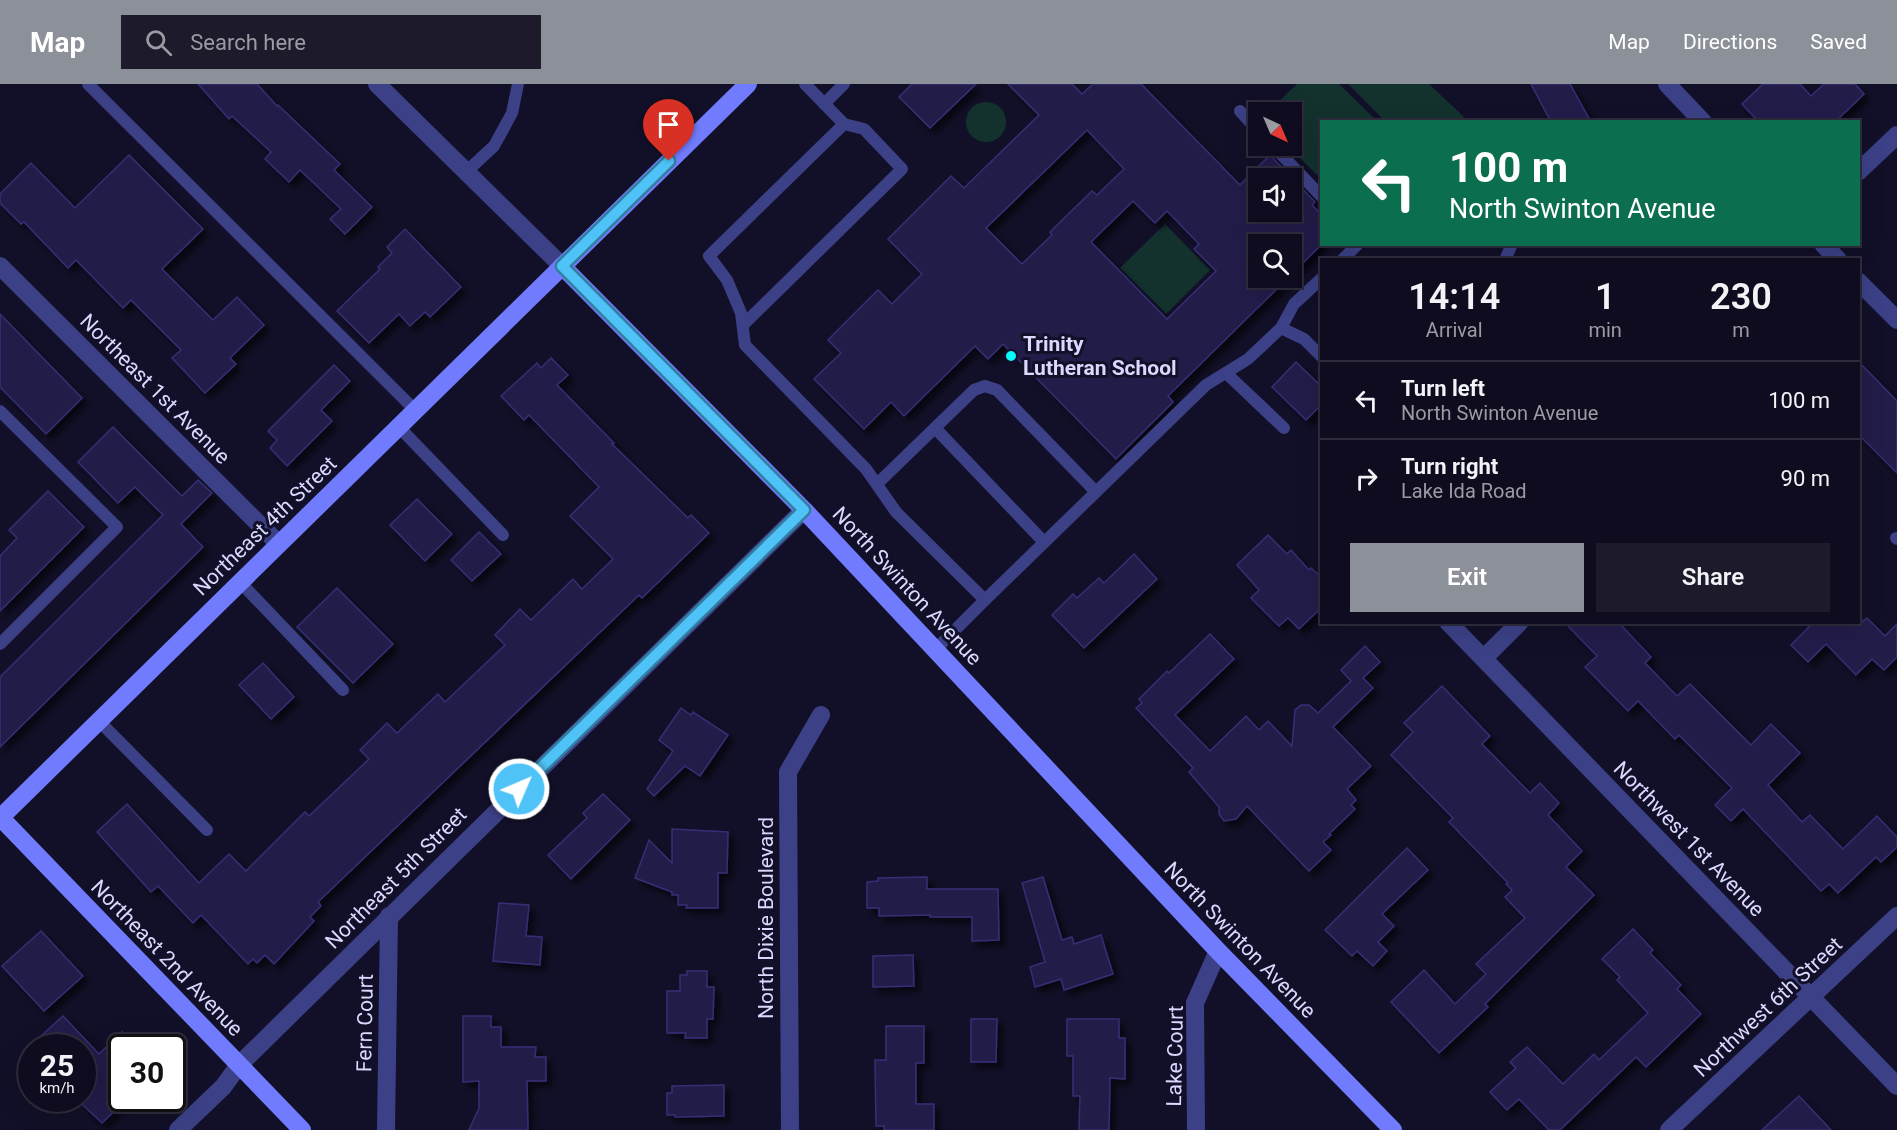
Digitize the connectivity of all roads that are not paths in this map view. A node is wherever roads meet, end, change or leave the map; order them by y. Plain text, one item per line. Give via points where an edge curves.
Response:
1 (88, 84) edge
2 (377, 84) edge
3 (518, 84) edge
4 (748, 84) edge
5 (805, 84) edge
6 (844, 84) edge
7 (1667, 84) edge
8 (824, 104) junction
9 (1240, 111) dead end
10 (1248, 119) edge
11 (1701, 120) edge
12 (844, 124) junction
13 (1897, 135) edge
14 (1283, 156) edge
15 (1860, 170) edge
16 (466, 172) junction
17 (1320, 195) edge
18 (1356, 246) edge
19 (1825, 246) edge
20 (1344, 258) edge
21 (1836, 258) edge
22 (0, 266) edge
23 (562, 266) junction
24 (1320, 280) edge
25 (1860, 283) edge
26 (1897, 320) edge
27 (743, 325) junction
28 (1281, 328) junction
29 (1320, 355) edge
30 (1226, 373) junction
31 (415, 410) junction
32 (0, 411) edge
33 (399, 427) junction
34 (935, 428) junction
35 (1284, 429) dead end
36 (877, 484) junction
37 (1096, 492) junction
38 (804, 510) junction
39 (503, 535) dead end
40 (1044, 542) junction
41 (279, 544) junction
42 (240, 582) junction
43 (985, 600) junction
44 (1450, 624) edge
45 (1518, 624) edge
46 (0, 645) edge
47 (935, 650) junction
48 (1484, 658) junction
49 (343, 690) dead end
50 (821, 715) dead end
51 (99, 721) junction
52 (0, 818) edge
53 (207, 830) dead end
54 (389, 916) junction
55 (1897, 916) edge
56 (1218, 951) junction
57 (1811, 998) junction
58 (239, 1065) junction
59 (1897, 1086) edge
60 (178, 1130) edge
61 (302, 1130) edge
62 (386, 1130) edge
63 (790, 1130) edge
64 (1196, 1130) edge
65 (1393, 1130) edge
66 (1669, 1130) edge

1 - 31 lane
2 - 16 street, North Swinton Avenue
3 - 16 lane via 512,113 494,146
4 - 23 street, Northeast 4th Street
5 - 8 lane
6 - 8 lane
7 - 11 street
8 - 12 lane
9 - 10 lane
12 - 27 lane via 710,256 727,280
12 - 27 lane via 864,129 902,169
13 - 15 street
14 - 17 lane
16 - 23 street, North Swinton Avenue
18 - 20 lane
19 - 21 street
22 - 41 street, Northeast 1st Avenue
23 - 31 street, Northeast 4th Street
23 - 38 street, North Swinton Avenue
24 - 28 lane via 1294,304
25 - 26 street
27 - 36 lane via 745,345
28 - 29 lane via 1304,339
28 - 30 lane via 1248,359
30 - 35 lane
30 - 37 lane via 1206,385
31 - 33 street, Northeast 4th Street
32 - 46 lane via 117,527
33 - 39 lane
33 - 41 street, Northeast 4th Street
34 - 36 lane
34 - 37 lane via 974,390 992,387
34 - 40 lane
36 - 43 lane via 896,512
37 - 40 lane
38 - 47 street, North Swinton Avenue
38 - 54 street, Northeast 5th Street
40 - 43 lane
41 - 42 street, Northeast 4th Street
42 - 49 lane
42 - 51 street, Northeast 4th Street
43 - 47 lane
44 - 48 street, Northwest 1st Avenue
45 - 48 street
47 - 56 street, North Swinton Avenue
48 - 57 street, Northwest 1st Avenue
50 - 63 street, North Dixie Boulevard via 788,772
51 - 52 street, Northeast 4th Street
51 - 53 lane
52 - 58 street, Northeast 2nd Avenue
54 - 58 street, Northeast 5th Street
54 - 62 street, Fern Court
55 - 57 street, Northwest 6th Street
56 - 64 street, Lake Court via 1195,1003
56 - 65 street, North Swinton Avenue
57 - 59 street, Northwest 1st Avenue
57 - 66 street, Northwest 6th Street
58 - 60 street, Northeast 5th Street via 223,1087
58 - 61 street, Northeast 2nd Avenue

